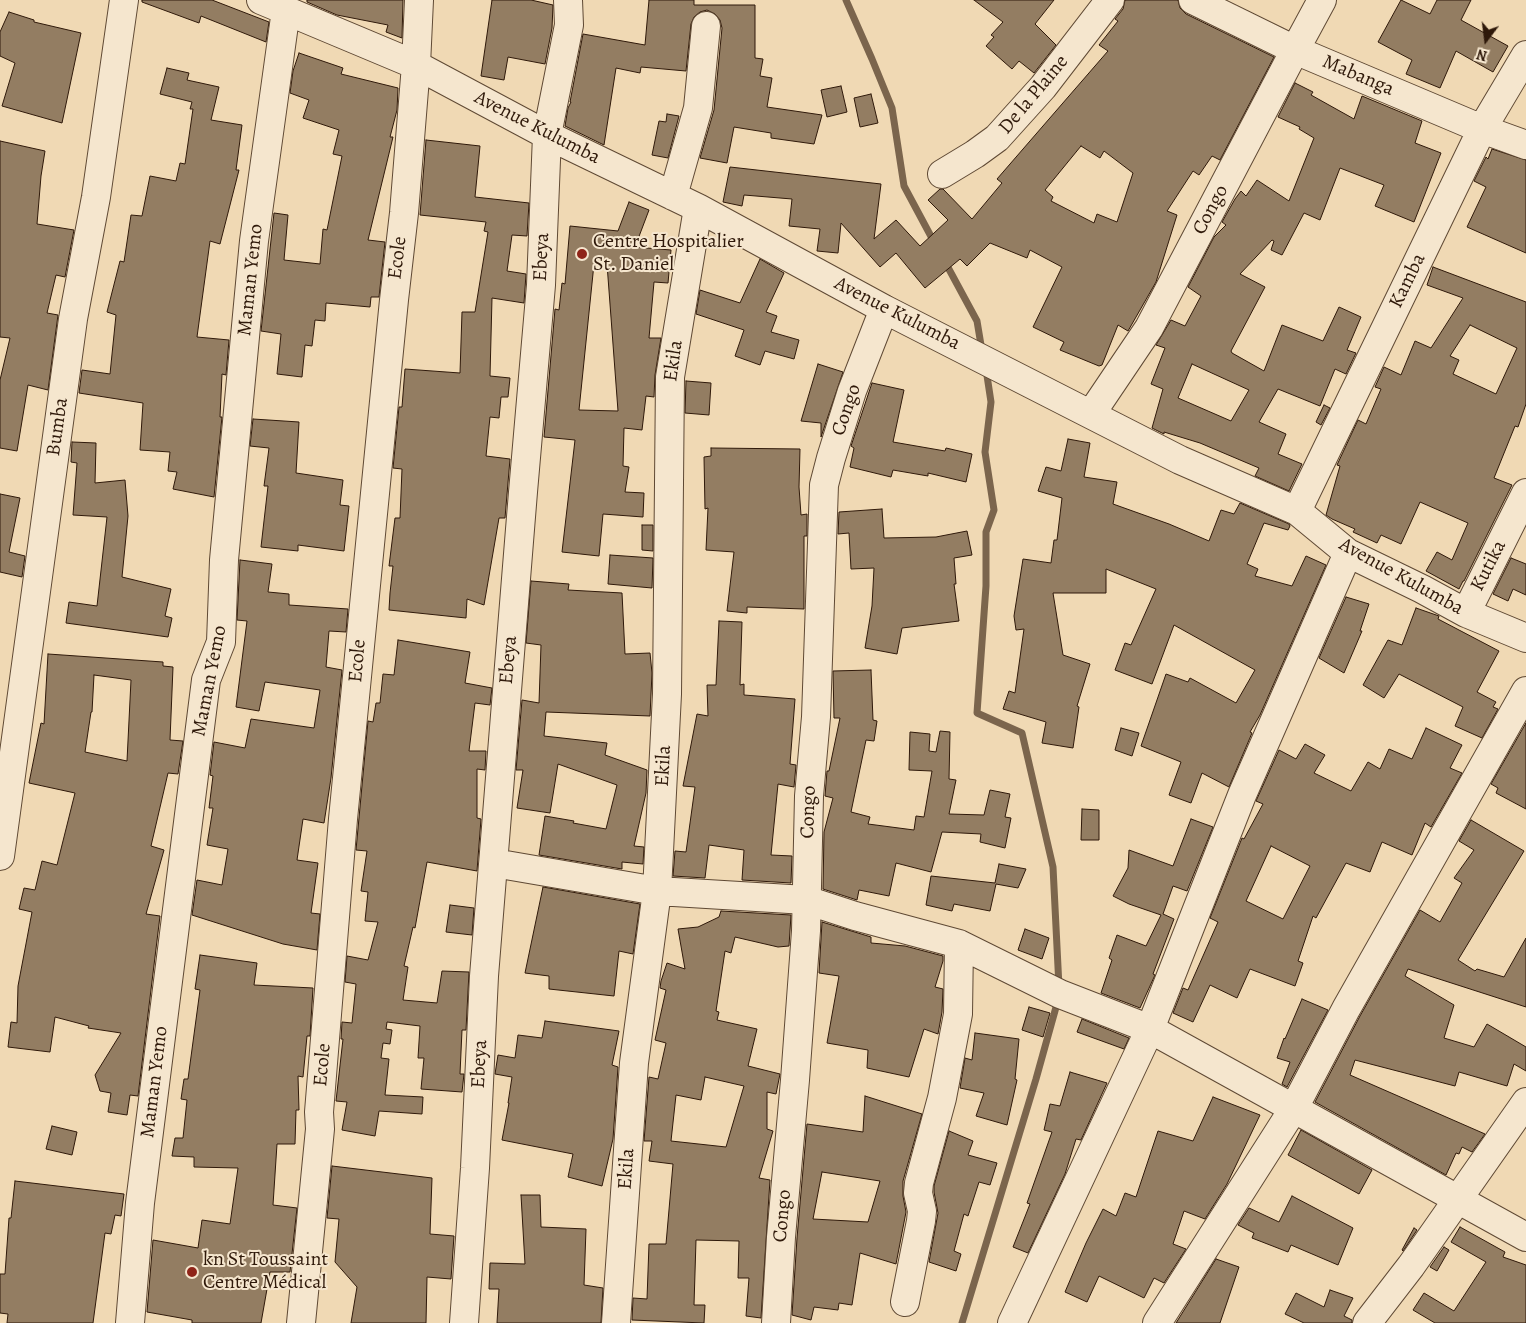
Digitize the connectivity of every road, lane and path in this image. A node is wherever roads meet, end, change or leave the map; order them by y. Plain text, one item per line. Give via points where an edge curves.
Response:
1 (124, 0) edge
2 (261, 0) edge
3 (419, 0) edge
4 (568, 0) edge
5 (1110, 0) edge
6 (1193, 0) edge
7 (1322, 0) edge
8 (286, 10) junction
9 (706, 26) dead end
10 (1294, 50) junction
11 (1526, 55) edge
12 (416, 66) junction
13 (1482, 129) junction
14 (547, 135) junction
15 (1526, 145) edge
16 (942, 174) dead end
17 (673, 196) junction
18 (698, 208) junction
19 (884, 309) junction
20 (1092, 414) junction
21 (1526, 493) edge
22 (1298, 511) junction
23 (1348, 553) junction
24 (1466, 613) junction
25 (1526, 638) edge
26 (1526, 691) edge
27 (0, 856) edge
28 (494, 863) junction
29 (657, 891) junction
30 (806, 900) junction
31 (959, 944) junction
32 (1150, 1029) junction
33 (1526, 1102) edge
34 (1294, 1108) junction
35 (1458, 1200) junction
36 (1526, 1237) edge
37 (905, 1302) dead end
38 (130, 1323) edge
39 (301, 1323) edge
40 (464, 1323) edge
41 (616, 1323) edge
42 (776, 1323) edge
43 (1012, 1323) edge
44 (1157, 1323) edge
45 (1368, 1323) edge

1 - 27 street, Bumba via 96,197 73,319
2 - 8 street, Avenue Kulumba
3 - 12 street, Ecole
4 - 14 street, Ebeya via 569,25
5 - 16 street, De la Plaine via 1043,88 997,138
6 - 10 street, Mabanga
7 - 10 street, Congo
8 - 12 street, Avenue Kulumba
8 - 38 street, Maman Yemo via 254,240 224,560 221,642 206,680 140,1203
9 - 17 street via 698,108
10 - 13 street, Mabanga
10 - 20 street, Congo via 1149,328
11 - 13 street, Kamba
12 - 14 street, Avenue Kulumba
12 - 39 street, Ecole via 343,819 318,1112 320,1129
13 - 15 street, Mabanga
13 - 22 street, Kamba
14 - 17 street, Avenue Kulumba
14 - 28 street, Ebeya via 541,284
17 - 18 street, Avenue Kulumba
18 - 19 street, Avenue Kulumba
18 - 29 street, Ekila via 670,377 667,694
19 - 20 street, Avenue Kulumba
19 - 30 street, Congo via 852,391 824,484
20 - 22 street, Avenue Kulumba via 1180,460
21 - 24 street, Kutika
22 - 23 street, Avenue Kulumba
23 - 24 street, Avenue Kulumba
23 - 32 street via 1242,794
24 - 25 street, Avenue Kulumba
26 - 34 street via 1346,1009
28 - 29 street
28 - 40 street, Ebeya via 484,976
29 - 30 street
29 - 41 street, Ekila via 634,1063
30 - 31 street
30 - 42 street, Congo
31 - 32 street via 1060,994
31 - 37 street via 958,1014 942,1098 919,1183 921,1221
32 - 34 street
32 - 43 street
33 - 35 street
34 - 35 street
34 - 44 street
35 - 36 street
35 - 45 street

